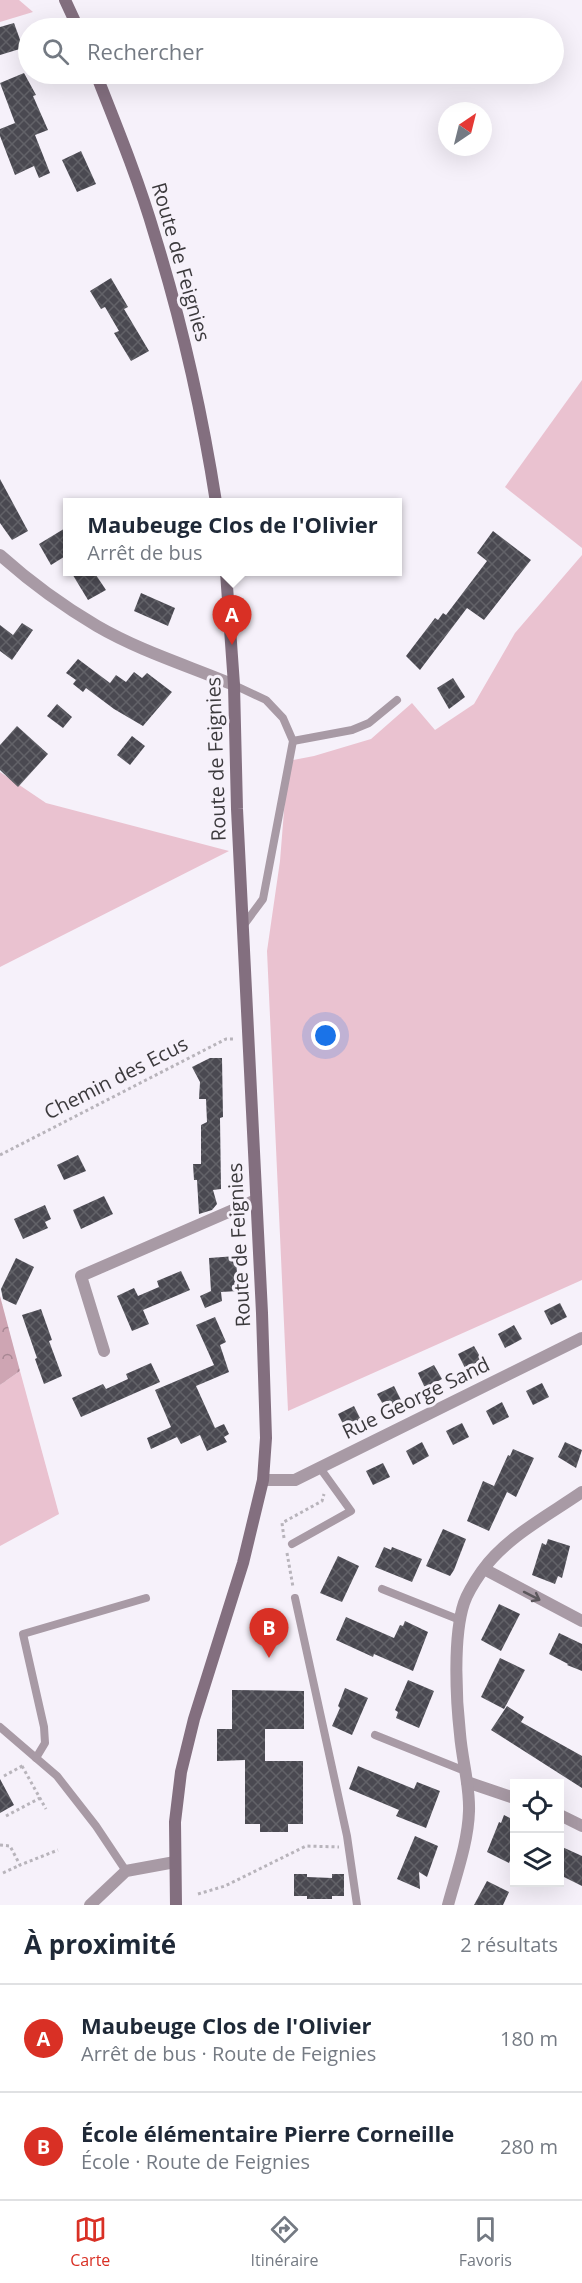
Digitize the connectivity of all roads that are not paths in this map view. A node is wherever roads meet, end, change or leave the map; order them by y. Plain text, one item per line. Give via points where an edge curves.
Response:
1 (64, 0) edge
2 (73, 18) edge
3 (100, 84) edge
4 (215, 498) edge
5 (0, 555) edge
6 (226, 576) edge
7 (234, 685) junction
8 (397, 700) dead end
9 (293, 741) junction
10 (243, 926) junction
11 (256, 1200) junction
12 (582, 1338) edge
13 (104, 1351) dead end
14 (317, 1469) junction
15 (263, 1480) junction
16 (582, 1492) edge
17 (289, 1546) road end
18 (484, 1569) junction
19 (382, 1589) dead end
20 (146, 1598) dead end
21 (296, 1598) road end
22 (460, 1620) junction
23 (582, 1622) edge
24 (0, 1727) edge
25 (375, 1735) dead end
26 (36, 1758) junction
27 (466, 1776) junction
28 (510, 1796) edge
29 (564, 1817) edge
30 (582, 1826) edge
31 (175, 1862) junction
32 (126, 1871) junction
33 (90, 1905) edge
34 (176, 1905) edge
35 (357, 1905) edge
36 (448, 1905) edge

1 - 2 street
3 - 4 street, Route de Feignies via 174,298 203,423
5 - 7 street via 98,626
6 - 7 street, Route de Feignies
7 - 9 lane via 266,700 284,718
7 - 10 street, Route de Feignies
8 - 9 lane via 369,723 352,730
9 - 10 lane via 263,899
10 - 11 street, Route de Feignies
11 - 13 street via 81,1276
11 - 15 street, Route de Feignies via 266,1438
12 - 14 street, Rue George Sand
14 - 15 street, Rue George Sand via 295,1480
14 - 17 lane via 351,1511
15 - 31 street, Route de Feignies via 243,1563 181,1772
16 - 18 street via 515,1539
18 - 22 street via 469,1591
18 -> 23 street
19 - 22 lane
20 - 26 lane via 23,1634 44,1727 45,1743
21 - 35 lane
22 - 27 street via 458,1689
24 - 26 lane
25 - 27 lane
26 - 32 lane via 57,1776
27 - 28 street
27 - 36 street via 469,1812
29 - 30 street
31 - 32 street
31 - 34 street, Route de Feignies
32 - 33 street

